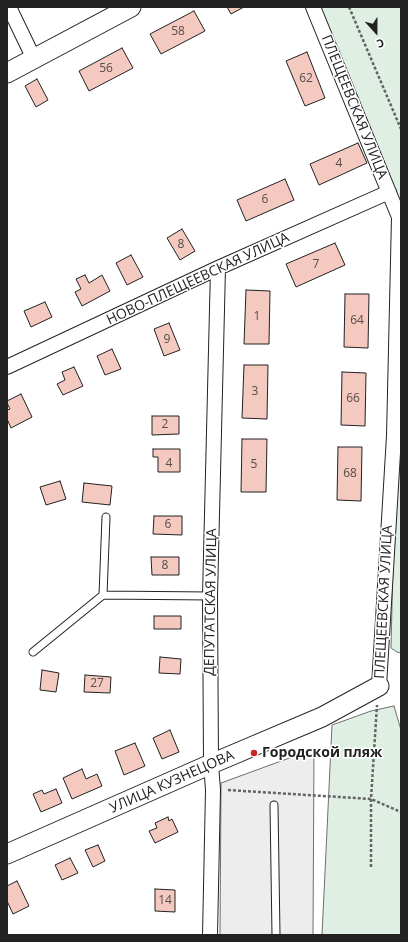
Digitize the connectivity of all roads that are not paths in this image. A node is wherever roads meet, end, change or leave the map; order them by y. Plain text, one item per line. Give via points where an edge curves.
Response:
1 (9, 7) edge
2 (131, 7) edge
3 (313, 7) edge
4 (34, 59) junction
5 (7, 73) edge
6 (389, 192) junction
7 (400, 217) edge
8 (218, 268) junction
9 (7, 367) edge
10 (106, 516) dead end
11 (103, 595) junction
12 (210, 596) junction
13 (33, 652) dead end
14 (379, 686) joint
15 (211, 764) junction
16 (274, 805) dead end
17 (7, 854) edge
18 (210, 935) edge
19 (276, 935) edge

1 - 4 street
2 - 4 street
3 - 6 street, ПЛЕЩЕЕВСКАЯ УЛИЦА
4 - 5 street
6 - 7 street, ПЛЕЩЕЕВСКАЯ УЛИЦА
6 - 8 street, НОВО-ПЛЕЩЕЕВСКАЯ УЛИЦА
7 - 14 street, ПЛЕЩЕЕВСКАЯ УЛИЦА via 394,436
8 - 9 street, НОВО-ПЛЕЩЕЕВСКАЯ УЛИЦА
8 - 12 street, ДЕПУТАТСКАЯ УЛИЦА
10 - 11 lane
11 - 12 lane
11 - 13 lane
12 - 15 street, ДЕПУТАТСКАЯ УЛИЦА
14 - 15 street, УЛИЦА КУЗНЕЦОВА via 322,717
15 - 17 street, УЛИЦА КУЗНЕЦОВА
15 - 18 street, ДЕПУТАТСКАЯ УЛИЦА via 213,790
16 - 19 lane

